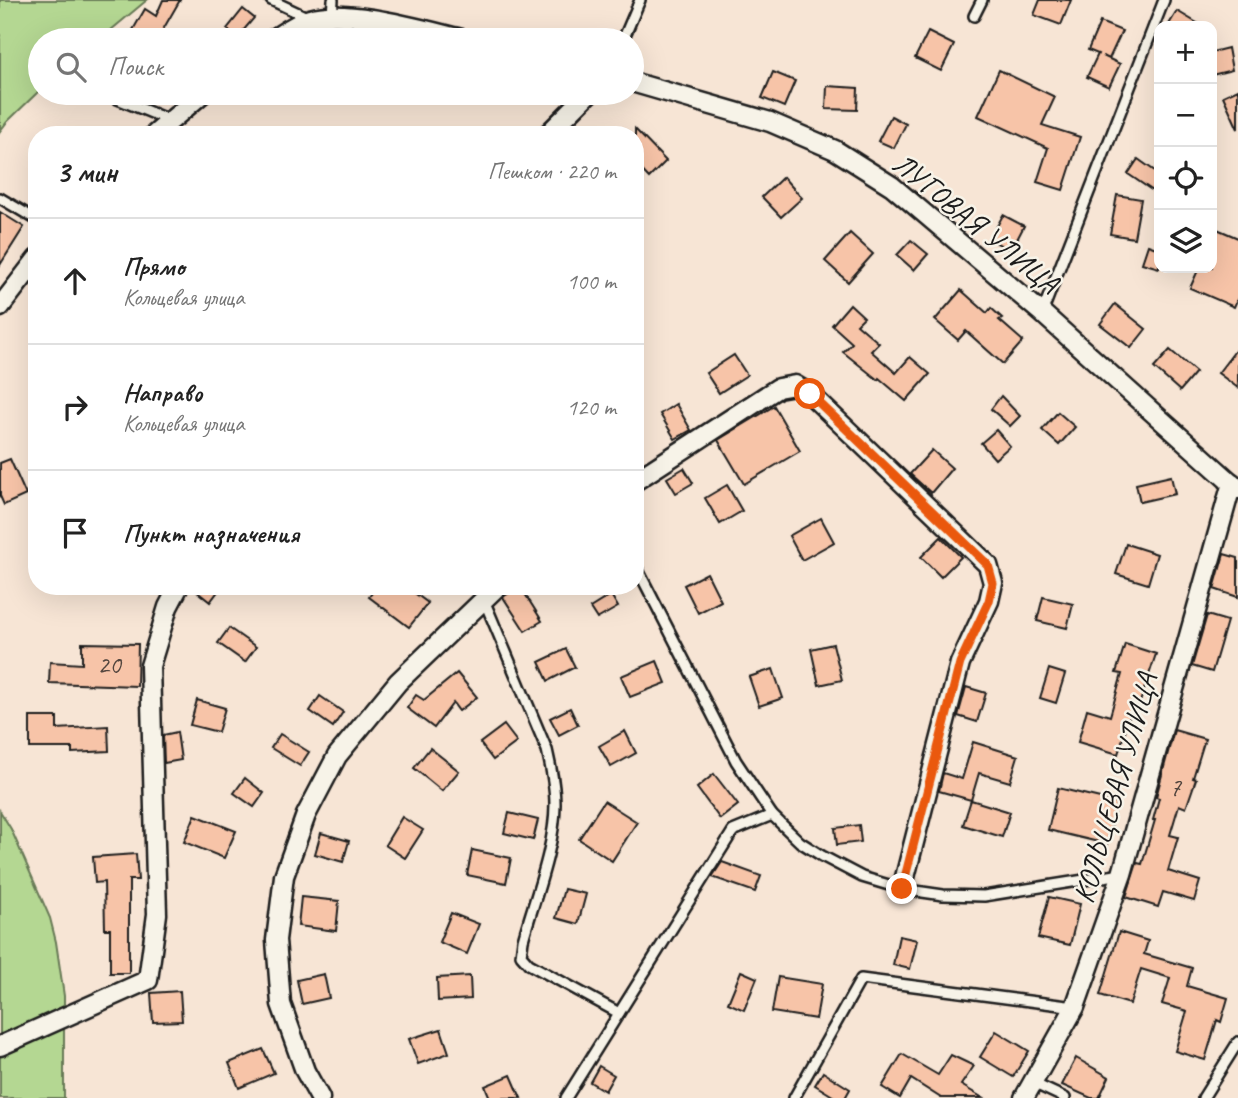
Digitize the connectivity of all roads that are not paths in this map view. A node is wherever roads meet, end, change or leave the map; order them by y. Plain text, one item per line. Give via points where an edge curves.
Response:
1 (271, 0) edge
2 (640, 0) edge
3 (982, 0) edge
4 (1164, 0) edge
5 (333, 8) edge
6 (974, 16) dead end
7 (310, 19) junction
8 (294, 28) edge
9 (413, 28) edge
10 (627, 28) edge
11 (644, 85) edge
12 (132, 105) edge
13 (188, 105) edge
14 (577, 105) edge
15 (169, 120) junction
16 (163, 126) edge
17 (556, 126) edge
18 (0, 198) edge
19 (28, 215) edge
20 (28, 271) edge
21 (0, 307) edge
22 (1042, 313) junction
23 (644, 475) edge
24 (1235, 486) edge
25 (644, 582) edge
26 (174, 595) edge
27 (488, 595) edge
28 (484, 598) junction
29 (772, 815) junction
30 (1122, 874) junction
31 (902, 889) junction
32 (1075, 1007) junction
33 (619, 1013) junction
34 (1238, 1042) edge
35 (0, 1046) edge
36 (1029, 1091) edge
37 (320, 1098) edge
38 (566, 1098) edge
39 (794, 1098) edge
40 (1065, 1098) edge
41 (1203, 1098) edge

1 - 7 lane
2 - 10 lane
3 - 6 lane
4 - 22 lane
5 - 7 street
5 - 9 street
7 - 8 street
11 - 22 street, ЛУГОВАЯ УЛИЦА via 770,122 835,150 892,186
12 - 15 lane
13 - 15 street
14 - 17 street
15 - 16 street
18 - 19 lane
20 - 21 street
22 - 24 street, ЛУГОВАЯ УЛИЦА
23 - 31 street via 778,387 795,385 810,394 988,565 993,583 989,601 960,663
24 - 30 street, КОЛЬЦЕВАЯ УЛИЦА
25 - 29 lane via 736,761
26 - 35 street via 150,666 157,914 148,981
27 - 28 street
28 - 33 lane via 547,750 553,776 552,837 521,955 529,964
28 - 37 street via 398,682 337,755 306,815 284,876 275,940 281,1004 305,1071
29 - 31 lane via 822,856 862,877
29 - 33 lane via 733,831
30 - 31 lane via 984,896
30 - 32 street, КОЛЬЦЕВАЯ УЛИЦА
32 - 36 street, КОЛЬЦЕВАЯ УЛИЦА
32 - 39 lane via 861,979
33 - 38 lane
34 - 41 lane
36 - 40 lane

